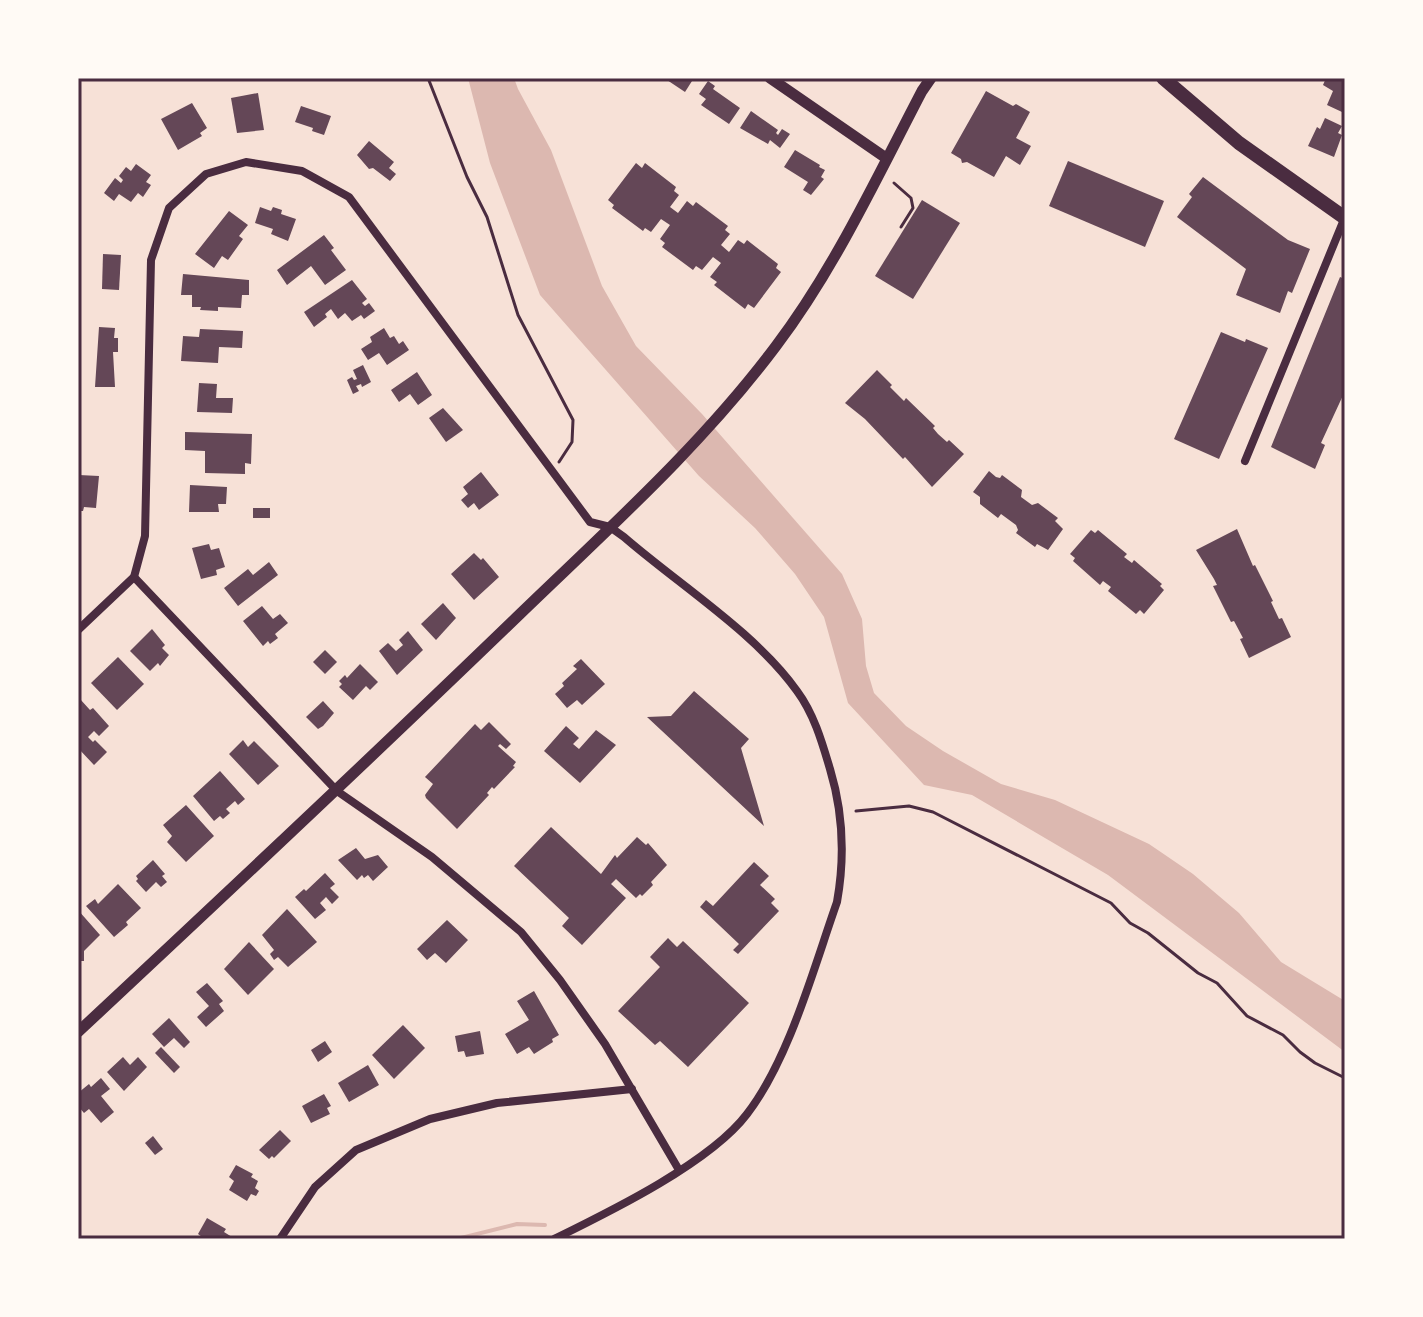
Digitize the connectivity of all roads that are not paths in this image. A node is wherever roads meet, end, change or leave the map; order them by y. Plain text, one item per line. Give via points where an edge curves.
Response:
1 (770, 78) edge
2 (931, 78) edge
3 (1163, 78) edge
4 (886, 158) junction
5 (1345, 218) edge
6 (1245, 461) dead end
7 (610, 527) junction
8 (134, 577) junction
9 (78, 630) edge
10 (337, 791) junction
11 (78, 1032) edge
12 (632, 1089) junction
13 (679, 1170) junction
14 (280, 1239) edge
15 (554, 1239) edge

1 - 4 street
2 - 4 street
3 - 5 main road via 1249,151
4 - 7 street via 839,250 776,347
5 - 6 street
7 - 8 street via 590,522 349,197 302,171 246,162 206,174 169,208 151,260 145,536
7 - 10 street
7 - 13 street via 766,655 797,691 821,737 839,806 837,902 776,1069 747,1116
8 - 9 street
8 - 10 street
10 - 11 street
10 - 12 street via 432,857 521,932 560,980
12 - 13 street
12 - 14 street via 497,1103 430,1119 356,1150 315,1187
13 - 15 street

